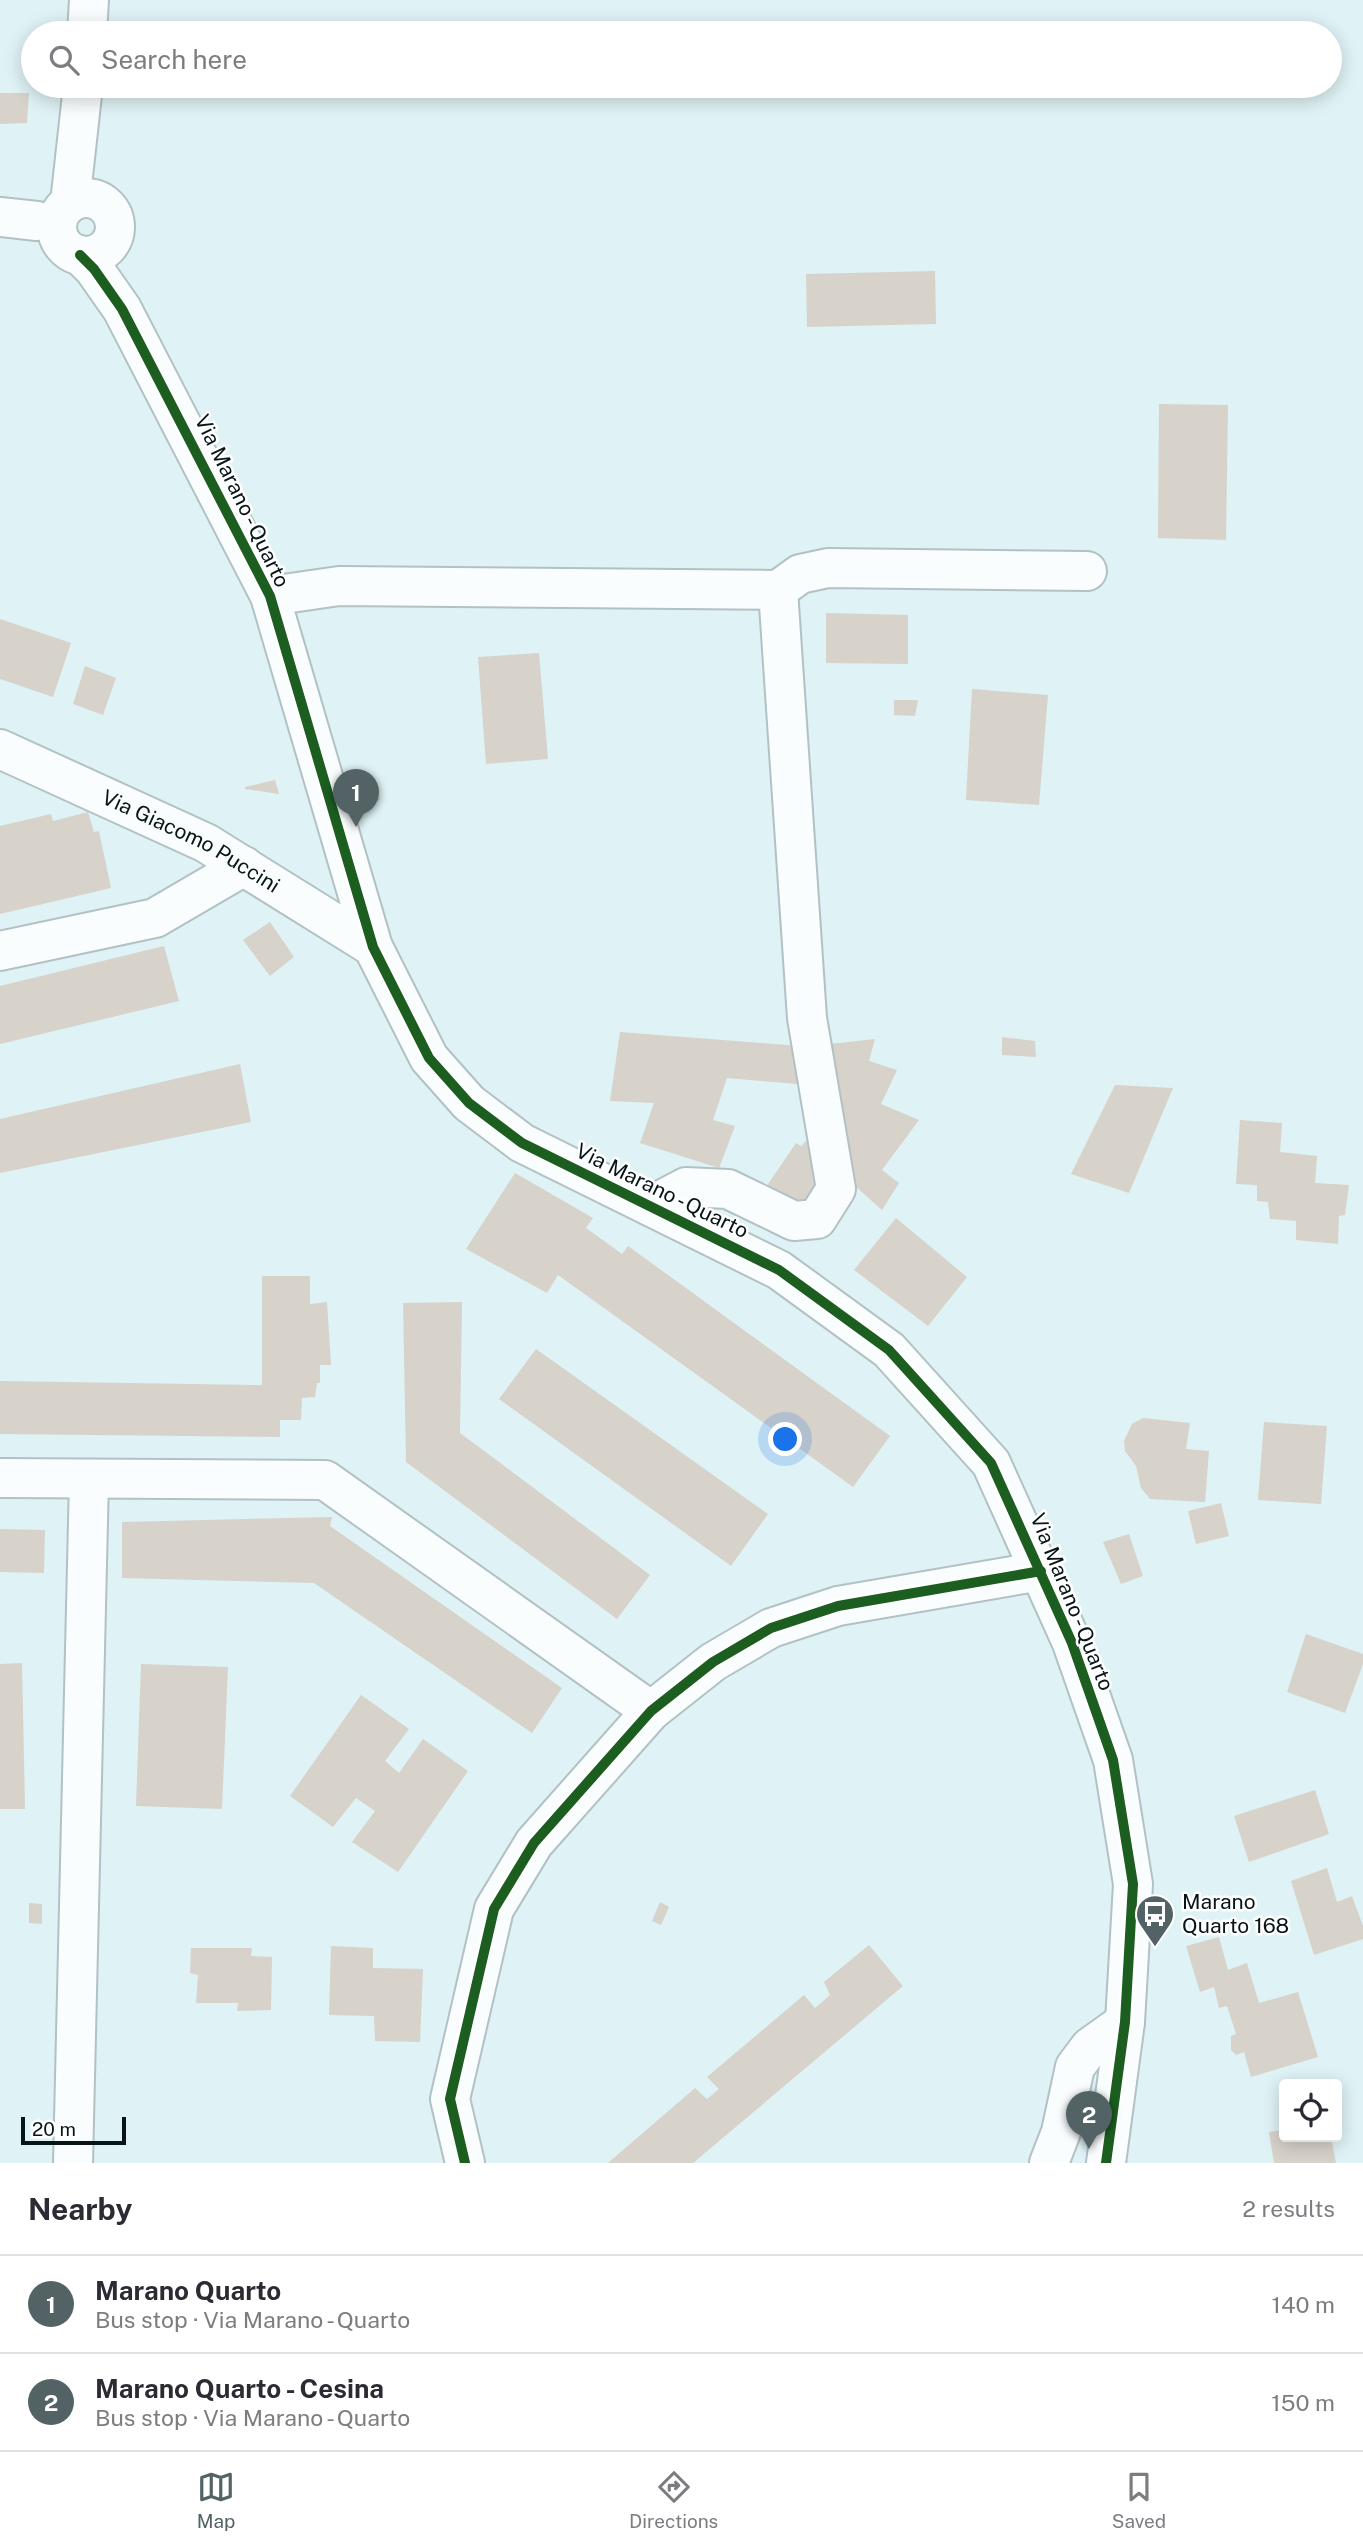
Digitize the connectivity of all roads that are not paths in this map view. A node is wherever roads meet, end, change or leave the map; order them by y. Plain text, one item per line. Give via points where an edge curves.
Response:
1 (89, 0) edge
2 (88, 21) edge
3 (82, 98) edge
4 (0, 217) edge
5 (73, 224) junction
6 (1087, 571) dead end
7 (779, 590) junction
8 (270, 596) junction
9 (0, 749) edge
10 (244, 866) junction
11 (373, 947) junction
12 (0, 951) edge
13 (650, 1206) junction
14 (0, 1478) edge
15 (89, 1479) junction
16 (1041, 1570) junction
17 (651, 1711) junction
18 (1125, 2022) junction
19 (73, 2163) edge
20 (465, 2163) edge
21 (1049, 2163) edge
22 (1106, 2163) edge

1 - 2 street
3 - 5 street, Via Marano - Quarto
4 - 5 street
5 - 8 street, Via Marano - Quarto via 122,309
6 - 7 street via 828,568 800,574
7 - 8 street via 338,586
7 - 13 street via 807,1018 836,1189 817,1219 794,1221 728,1189 686,1187
8 - 11 street, Via Marano - Quarto
9 - 10 street, Via Giacomo Puccini via 206,843
10 - 11 street, Via Giacomo Puccini
10 - 12 street via 155,918
11 - 13 street, Via Marano - Quarto via 429,1058 470,1103 522,1143
13 - 16 street, Via Marano - Quarto via 779,1270 889,1350 992,1463
14 - 15 street
15 - 17 street via 325,1480
15 - 19 street
16 - 17 street via 838,1606 771,1628 713,1662
16 - 18 street, Via Marano - Quarto via 1113,1760 1133,1884
17 - 20 street via 534,1843 494,1909 450,2099
18 - 21 street via 1090,2047 1075,2067
18 - 22 street, Via Marano - Quarto

